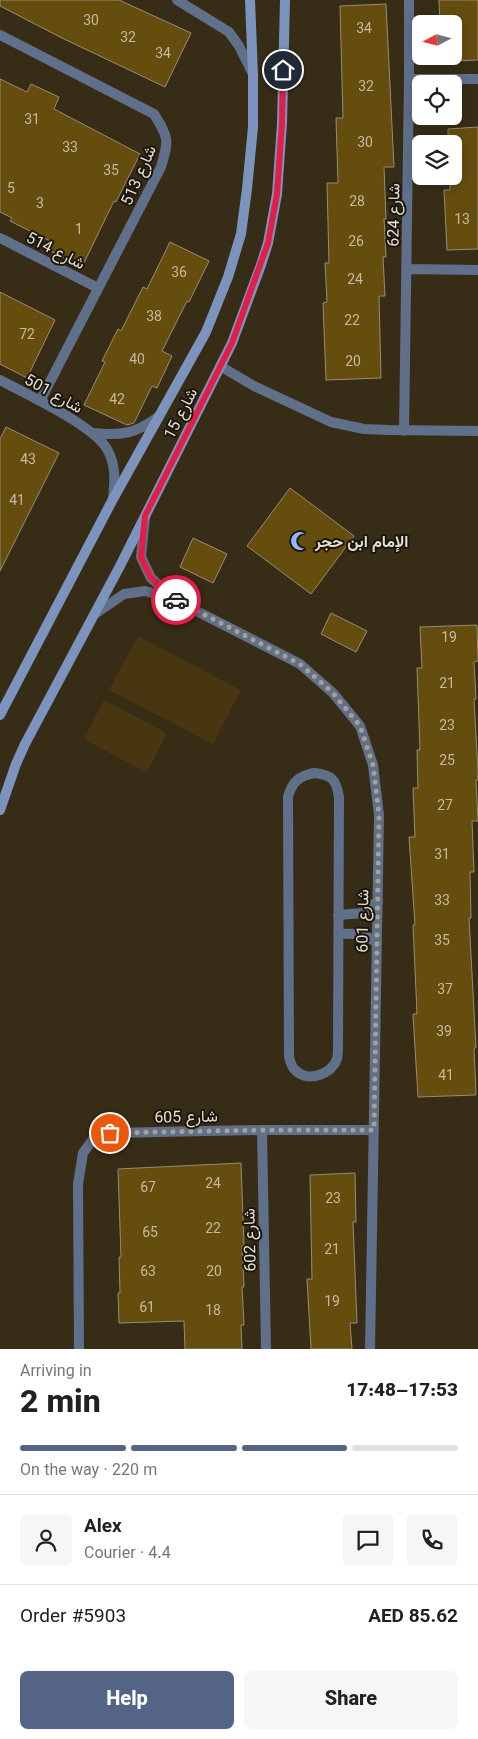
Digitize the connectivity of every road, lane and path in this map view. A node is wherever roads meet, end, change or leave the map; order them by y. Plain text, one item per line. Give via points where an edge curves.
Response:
1 (177, 0) edge
2 (250, 0) edge
3 (285, 0) edge
4 (409, 0) edge
5 (0, 37) edge
6 (253, 75) junction
7 (409, 79) junction
8 (478, 79) edge
9 (0, 238) edge
10 (407, 269) junction
11 (478, 270) edge
12 (98, 288) junction
13 (220, 366) junction
14 (0, 380) edge
15 (40, 401) junction
16 (158, 417) junction
17 (404, 431) junction
18 (478, 431) edge
19 (93, 433) junction
20 (113, 499) junction
21 (145, 516) junction
22 (173, 599) junction
23 (95, 614) junction
24 (0, 715) edge
25 (0, 810) edge
26 (378, 901) junction
27 (338, 914) junction
28 (338, 934) junction
29 (377, 943) junction
30 (262, 1130) junction
31 (374, 1130) junction
32 (78, 1349) edge
33 (266, 1349) edge
34 (370, 1349) edge

1 - 6 street via 229,32
2 - 6 street, شارع 15
3 - 13 street, شارع 15 via 277,194 268,243 232,343
4 - 7 street, شارع 624
5 - 12 street, شارع 513 via 154,114 163,128 168,144 162,167
6 - 16 street, شارع 15 via 253,128 241,234 206,332
7 - 8 street
7 - 10 street, شارع 624
9 - 12 street, شارع 514
10 - 11 street
10 - 17 street, شارع 624
12 - 15 street, شارع 513
13 - 17 street via 254,386 331,422
13 - 21 street, شارع 15
14 - 15 street, شارع 501
15 - 19 street, شارع 501
16 - 19 street, شارع 501 via 128,434
16 - 20 street, شارع 15
17 - 18 street
19 - 20 street, شارع 501 via 113,463 116,478
20 - 24 street, شارع 15
21 - 22 street, شارع 601 via 141,557 151,578
21 - 23 street, شارع 15
22 - 23 street, شارع 601 via 145,591 124,594
22 - 26 street, شارع 601 via 300,664 333,693 360,726 373,765 379,814
23 - 25 street, شارع 15 via 25,744
26 - 27 street via 363,913
26 - 29 street, شارع 601
27 - 28 street
27 - 28 street via 337,788 334,779 326,774 304,775 290,788 288,817 289,1056 297,1072 305,1075 322,1075 337,1060
28 - 29 street via 361,934
29 - 31 street, شارع 601
30 - 31 street, شارع 605
30 - 32 street, شارع 605 via 110,1133 94,1138 83,1153 78,1184
30 - 33 street, شارع 602
31 - 34 street, شارع 601

